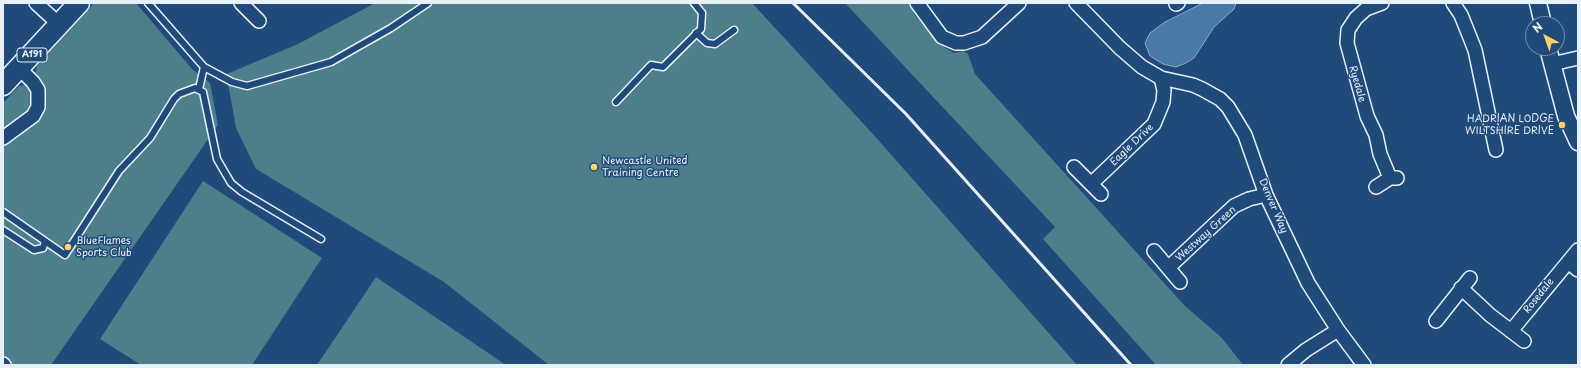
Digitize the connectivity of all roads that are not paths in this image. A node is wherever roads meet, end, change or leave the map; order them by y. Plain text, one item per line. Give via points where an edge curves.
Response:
1 (36, 3) edge
2 (80, 3) edge
3 (148, 3) edge
4 (242, 3) edge
5 (428, 3) edge
6 (694, 3) edge
7 (917, 3) edge
8 (1019, 3) edge
9 (1076, 3) edge
10 (1382, 3) edge
11 (1453, 3) edge
12 (1538, 3) edge
13 (1540, 16) edge
14 (259, 21) dead end
15 (60, 25) junction
16 (734, 30) dead end
17 (696, 34) junction
18 (1550, 56) edge
19 (1578, 58) edge
20 (1552, 64) junction
21 (204, 67) junction
22 (19, 68) junction
23 (1161, 78) junction
24 (3, 85) edge
25 (199, 90) junction
26 (616, 102) dead end
27 (3, 138) edge
28 (1578, 142) edge
29 (1496, 150) dead end
30 (1074, 167) dead end
31 (1091, 184) junction
32 (1376, 187) dead end
33 (1101, 194) dead end
34 (1266, 195) junction
35 (3, 212) edge
36 (3, 230) edge
37 (321, 239) dead end
38 (45, 241) junction
39 (1578, 250) edge
40 (1154, 251) dead end
41 (1568, 262) junction
42 (1169, 267) junction
43 (1578, 270) edge
44 (1470, 278) dead end
45 (1180, 282) dead end
46 (1461, 288) junction
47 (1436, 321) dead end
48 (1338, 330) junction
49 (1512, 331) junction
50 (1524, 341) dead end
51 (1288, 365) edge
52 (1364, 365) edge

1 - 15 street
2 - 15 main road, A191
3 - 21 lane
4 - 14 street
5 - 21 lane via 391,28 323,65 247,86 232,82
6 - 17 lane via 702,13 703,20 701,29
7 - 8 street via 942,37 952,42 964,43 982,38
9 - 23 street, Denver Way via 1135,62
10 - 32 street, Ryedale via 1356,18 1348,30 1346,43 1380,154 1394,178
11 - 29 street via 1474,46
12 - 13 street
15 - 22 main road, A191
16 - 17 lane via 715,44 707,43
17 - 26 lane via 663,66 651,65
18 - 20 street
19 - 20 street
20 - 28 street via 1566,116
21 - 25 lane
22 - 24 main road, A191
22 - 27 street via 34,82 38,90 38,107 33,116
23 - 31 street, Eagle Drive via 1163,102 1154,124
23 - 34 street, Denver Way via 1193,85 1220,99 1228,107 1246,135
25 - 37 lane via 203,92 217,160 231,183
25 - 38 lane via 189,89 174,99 150,138 119,171 65,255
30 - 31 street
31 - 33 street
34 - 42 street, Westway Green via 1234,206
34 - 48 street, Denver Way via 1308,283
35 - 38 lane
36 - 38 lane via 34,250 43,248
39 - 41 street, Rosedale
40 - 42 street
41 - 43 street
41 - 49 street, Rosedale
42 - 45 street
44 - 46 street
46 - 47 street
46 - 49 street
48 - 51 street
48 - 52 street, Denver Way
49 - 50 street

